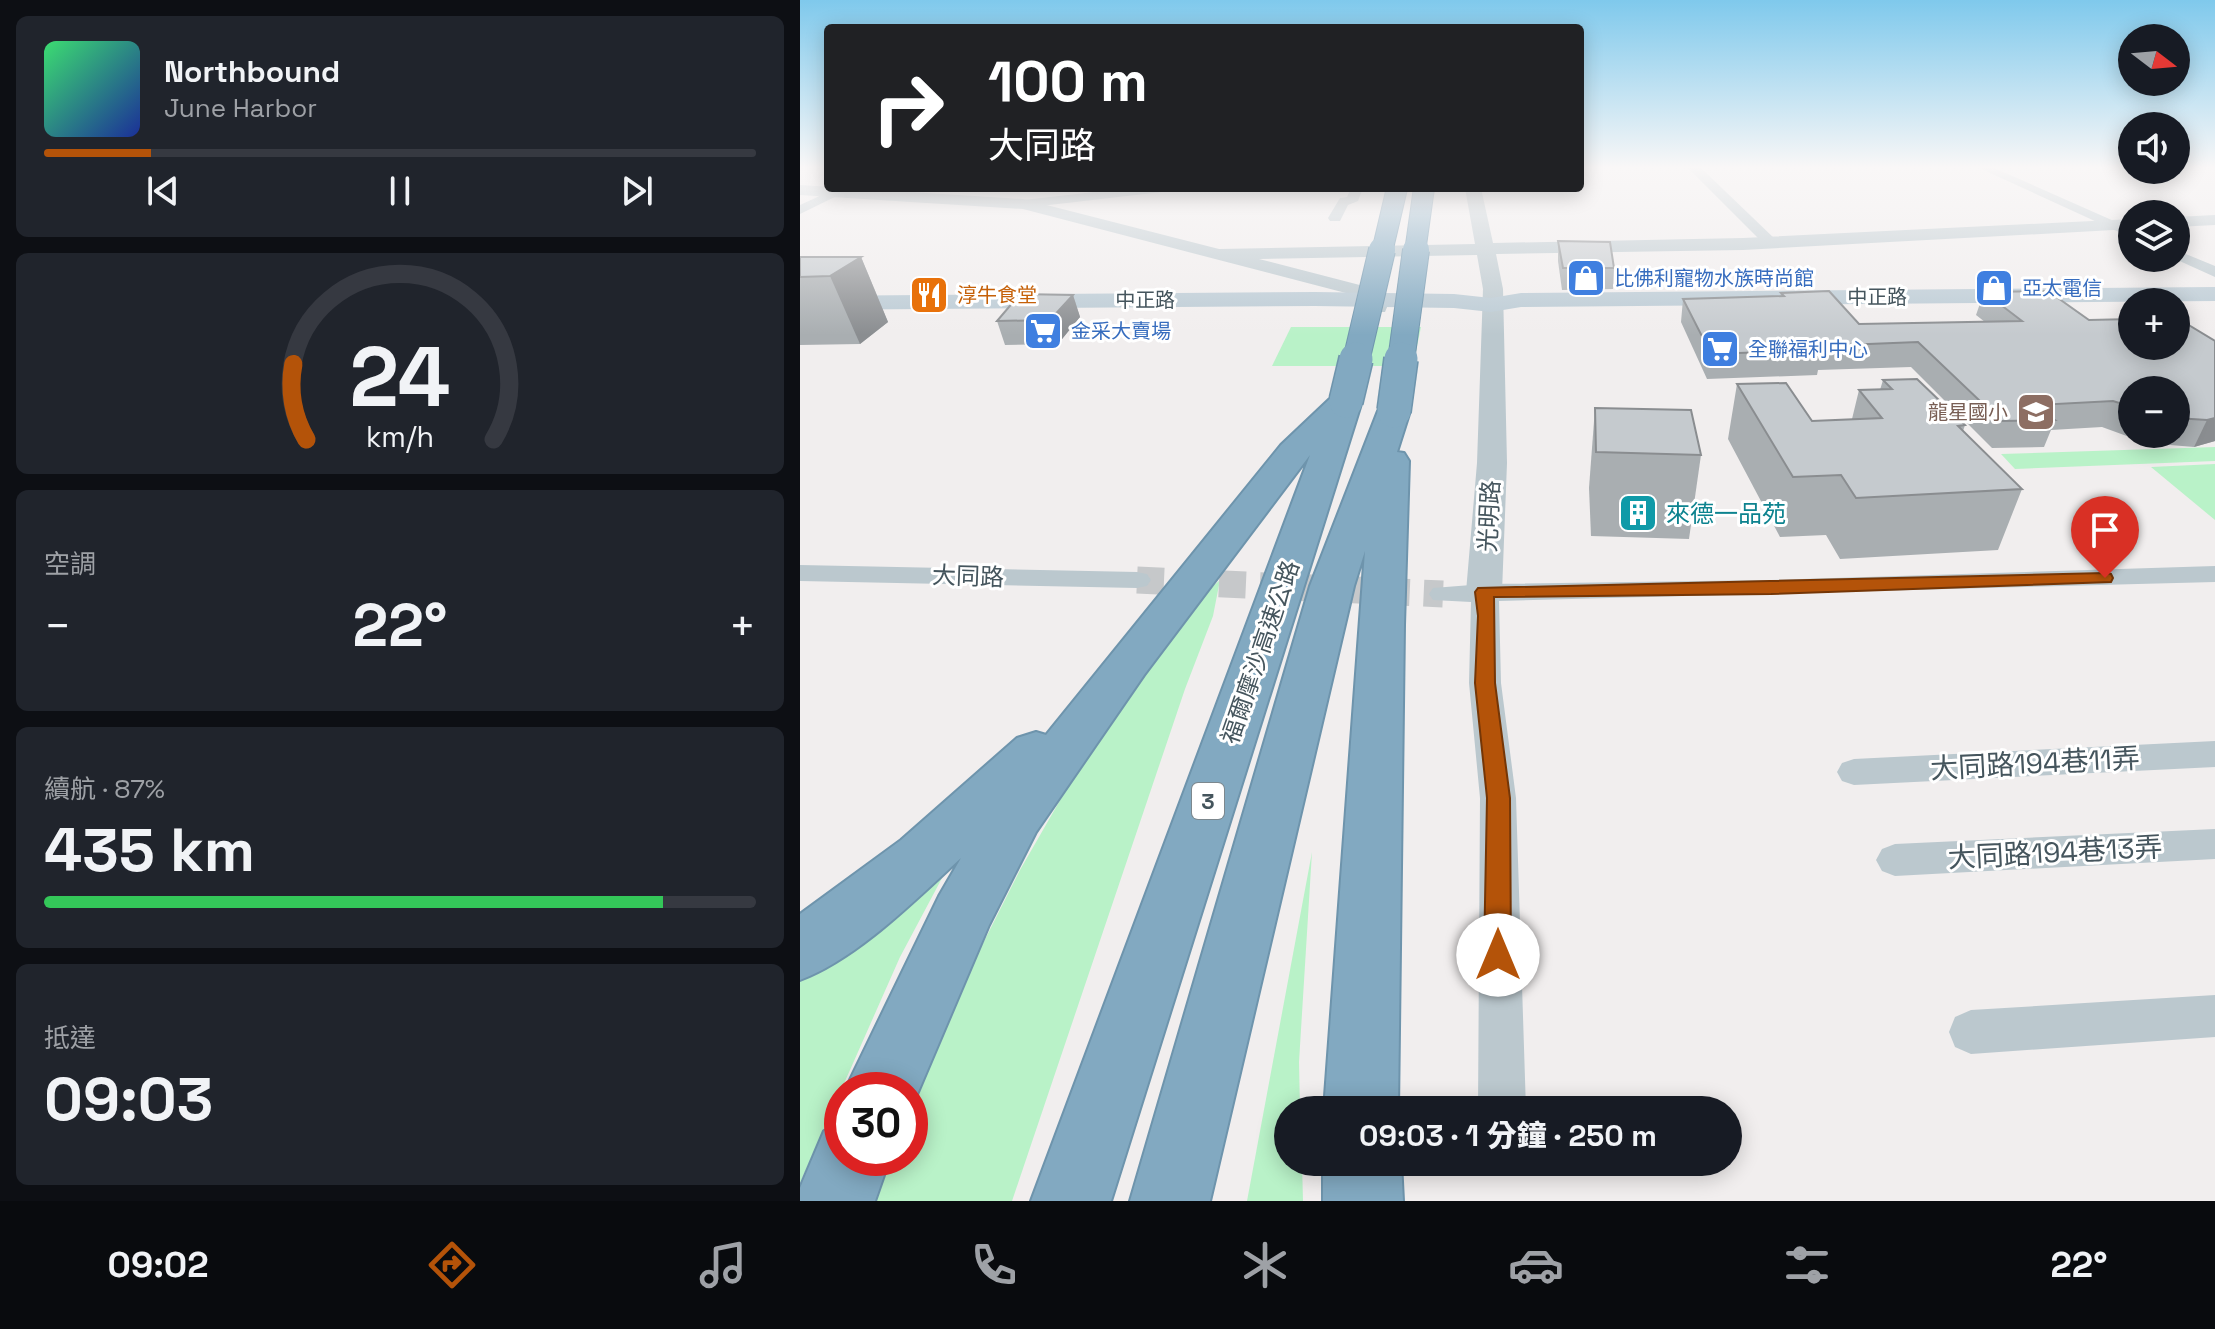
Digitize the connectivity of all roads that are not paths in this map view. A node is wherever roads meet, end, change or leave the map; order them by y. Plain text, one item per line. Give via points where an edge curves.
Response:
1 (1099, 223) edge
2 (1393, 223) edge
3 (1415, 223) edge
4 (1481, 223) edge
5 (1751, 223) edge
6 (2107, 223) edge
7 (2111, 225) junction
8 (2118, 225) edge
9 (2118, 228) edge
10 (1771, 243) junction
11 (1486, 248) junction
12 (1222, 254) junction
13 (2190, 260) edge
14 (2215, 272) edge
15 (2215, 294) edge
16 (1311, 295) junction
17 (2215, 301) edge
18 (2190, 302) edge
19 (800, 303) edge
20 (1686, 303) junction
21 (2118, 303) edge
22 (1491, 305) junction
23 (800, 311) edge
24 (1370, 406) junction
25 (800, 573) edge
26 (2215, 574) edge
27 (1137, 580) tunnel mouth
28 (1484, 592) junction
29 (1443, 594) tunnel mouth
30 (1127, 664) junction
31 (2215, 754) edge
32 (1854, 772) dead end
33 (2215, 844) edge
34 (1895, 860) dead end
35 (800, 950) edge
36 (2215, 1016) edge
37 (1971, 1032) dead end
38 (890, 1072) edge
39 (1362, 1096) edge
40 (1502, 1096) edge
41 (844, 1176) edge
42 (1362, 1176) edge
43 (835, 1201) edge
44 (1071, 1201) edge
45 (1170, 1201) edge
46 (1363, 1201) edge

1 - 12 street
2 - 24 highway, 福爾摩沙高速公路 / 3, bridge
3 - 24 highway, 福爾摩沙高速公路 / 3, bridge
4 - 11 street, 光明路
5 - 10 street
6 - 7 street
7 - 8 street
7 - 9 street
7 - 10 street
10 - 11 street
11 - 12 street
11 - 22 street, 光明路
12 - 16 street
13 - 14 street
15 - 20 main road, 中正路
16 - 19 main road, 中正路
16 - 22 main road, 中正路 via 1378,304
16 - 23 main road, 中正路
17 - 18 main road
20 - 21 main road, 中正路
20 - 22 main road, 中正路
22 - 28 street, 光明路 via 1492,463
24 - 30 highway via 1293,452
24 - 39 highway via 1381,625
24 - 44 highway, 福爾摩沙高速公路 / 3
24 - 45 highway, 福爾摩沙高速公路 / 3 via 1332,586
25 - 27 street, 大同路
26 - 28 street
28 - 29 street
28 - 40 street, 光明路 via 1485,683 1498,798
30 - 35 highway via 974,814 858,912
30 - 38 highway via 1015,817 961,916
31 - 32 street, 大同路194巷11弄
33 - 34 street, 大同路194巷13弄
36 - 37 street
41 - 43 highway
42 - 46 highway

